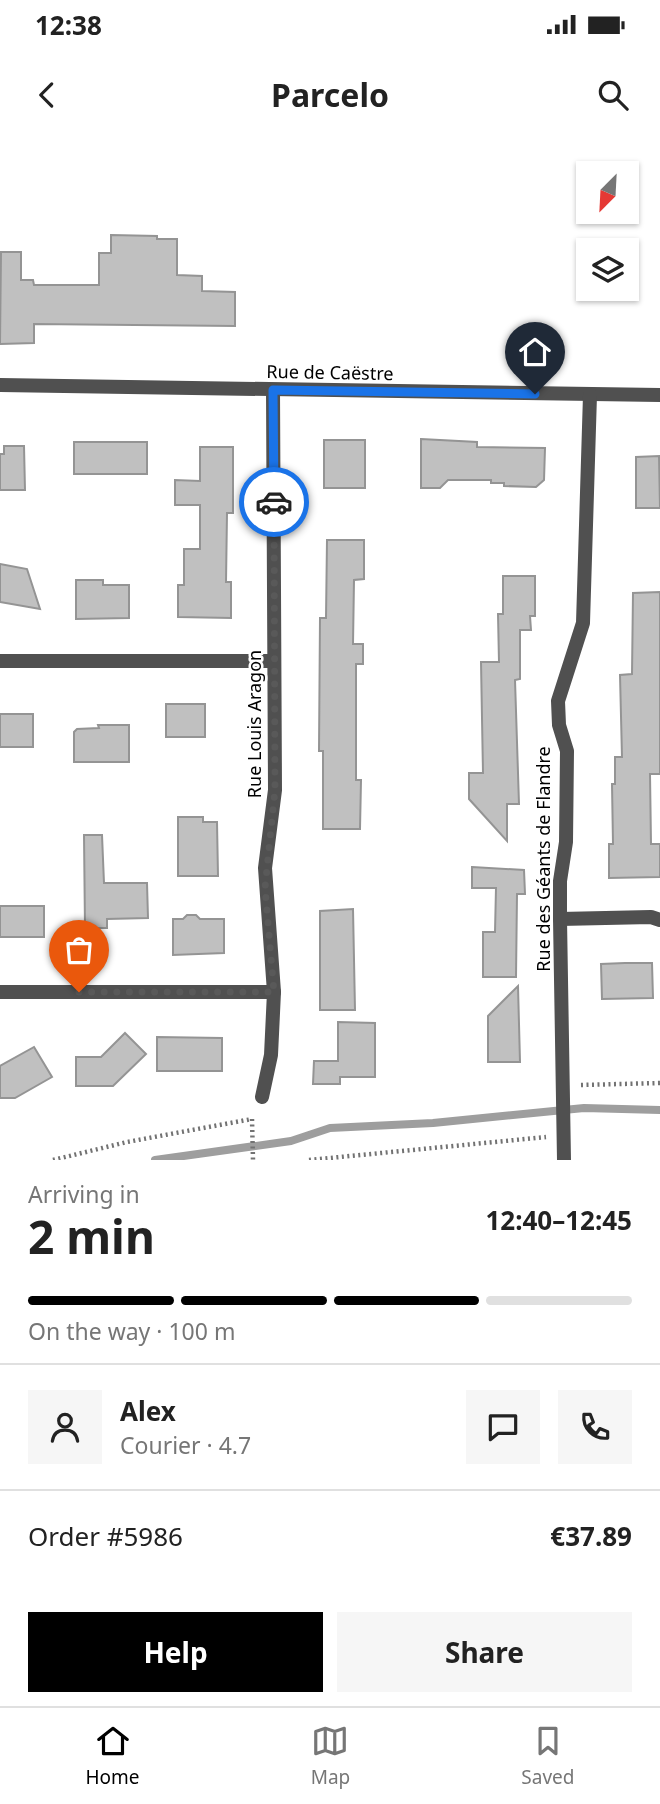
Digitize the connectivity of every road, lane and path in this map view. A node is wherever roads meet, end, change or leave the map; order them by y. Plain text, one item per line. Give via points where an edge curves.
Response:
1 (0, 385) edge
2 (273, 390) junction
3 (590, 395) junction
4 (660, 395) edge
5 (0, 661) edge
6 (274, 661) junction
7 (560, 919) junction
8 (660, 920) edge
9 (0, 992) edge
10 (274, 992) junction
11 (660, 1083) edge
12 (563, 1091) junction
13 (262, 1097) dead end
14 (564, 1129) junction
15 (253, 1159) edge
16 (53, 1160) edge
17 (309, 1160) edge
18 (564, 1160) edge

1 - 2 street, Rue de Caëstre
2 - 3 street, Rue de Caëstre
2 - 6 street, Rue Louis Aragon
3 - 4 street, Rue de Caëstre
3 - 7 street, Rue des Géants de Flandre via 583,623 558,701 567,751
5 - 6 street
6 - 10 street, Rue Louis Aragon via 275,790 265,888
7 - 8 street
7 - 12 street, Rue des Géants de Flandre
9 - 10 street
10 - 13 street, Rue Louis Aragon via 271,1055
11 - 12 path
12 - 14 street, Rue des Géants de Flandre
14 - 17 path
14 - 18 street, Rue des Géants de Flandre
15 - 16 path via 252,1122 127,1142

